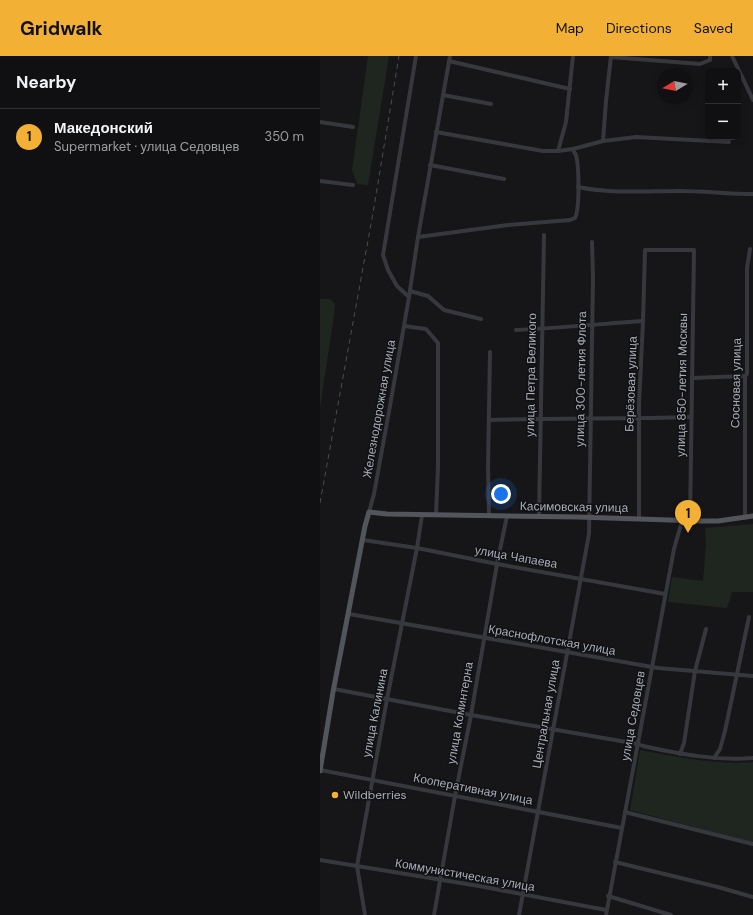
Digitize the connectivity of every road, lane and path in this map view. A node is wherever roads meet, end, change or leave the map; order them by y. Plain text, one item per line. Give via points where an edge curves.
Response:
1 (416, 56) edge
2 (573, 56) edge
3 (710, 56) edge
4 (732, 56) edge
5 (611, 57) edge
6 (450, 58) edge
7 (570, 89) junction
8 (443, 96) junction
9 (753, 100) edge
10 (491, 104) dead end
11 (320, 122) edge
12 (353, 127) dead end
13 (436, 132) junction
14 (603, 142) junction
15 (729, 142) dead end
16 (573, 149) junction
17 (558, 151) junction
18 (430, 165) junction
19 (504, 179) dead end
20 (320, 181) edge
21 (353, 185) dead end
22 (578, 188) junction
23 (753, 194) edge
24 (544, 235) dead end
25 (418, 237) junction
26 (592, 242) dead end
27 (750, 249) dead end
28 (694, 250) joint
29 (410, 291) junction
30 (409, 297) junction
31 (481, 319) dead end
32 (643, 321) junction
33 (591, 324) junction
34 (404, 326) junction
35 (542, 329) junction
36 (516, 330) dead end
37 (490, 352) dead end
38 (745, 376) junction
39 (692, 378) junction
40 (691, 417) junction
41 (540, 418) junction
42 (590, 418) junction
43 (639, 419) junction
44 (489, 420) junction
45 (369, 512) junction
46 (422, 515) junction
47 (436, 515) junction
48 (489, 515) junction
49 (507, 516) junction
50 (539, 516) junction
51 (753, 516) edge
52 (590, 517) junction
53 (745, 518) junction
54 (639, 519) junction
55 (682, 521) junction
56 (690, 521) junction
57 (363, 540) junction
58 (416, 548) junction
59 (497, 564) junction
60 (582, 579) junction
61 (665, 594) junction
62 (349, 614) junction
63 (749, 617) dead end
64 (403, 624) junction
65 (706, 629) dead end
66 (484, 638) junction
67 (568, 653) junction
68 (652, 667) junction
69 (695, 671) junction
70 (737, 675) junction
71 (753, 676) edge
72 (334, 689) junction
73 (388, 699) junction
74 (472, 715) junction
75 (554, 730) junction
76 (638, 744) junction
77 (680, 754) junction
78 (714, 758) junction
79 (753, 758) edge
80 (320, 771) edge
81 (372, 780) junction
82 (455, 796) junction
83 (538, 812) junction
84 (625, 812) junction
85 (622, 828) junction
86 (753, 844) edge
87 (320, 860) edge
88 (615, 862) junction
89 (357, 866) junction
90 (440, 880) junction
91 (523, 895) junction
92 (608, 896) junction
93 (753, 897) edge
94 (606, 912) edge
95 (364, 915) edge
96 (434, 915) edge
97 (519, 915) edge
98 (671, 915) edge

1 - 30 street via 382,254 397,286
2 - 7 street
3 - 5 street via 710,60 700,64
4 - 9 street
5 - 14 street
6 - 7 street
6 - 8 street, Железнодорожная улица
7 - 17 street via 566,122
8 - 10 street
8 - 13 street, Железнодорожная улица
11 - 12 street
13 - 17 street via 543,151
13 - 18 street, Железнодорожная улица
14 - 15 street via 636,137
14 - 16 street
16 - 17 street
16 - 22 street via 576,155
18 - 19 street
18 - 25 street, Железнодорожная улица
20 - 21 street
22 - 23 street via 607,191
22 - 25 street via 577,216 574,219
24 - 35 street, улица Петра Великого
25 - 29 street, Железнодорожная улица
26 - 33 street, улица 300-летия Флота
27 - 38 street, Сосновая улица via 747,268
28 - 32 street, Берёзовая улица via 645,250
28 - 39 street, улица 850-летия Москвы
29 - 30 street, Железнодорожная улица
29 - 31 street via 428,296 444,310
30 - 34 street, Железнодорожная улица
32 - 33 street
32 - 43 street, Берёзовая улица
33 - 35 street
33 - 42 street, улица 300-летия Флота
34 - 45 street, Железнодорожная улица
34 - 47 street via 426,330 438,343
35 - 36 street
35 - 41 street, улица Петра Великого
37 - 44 street
38 - 39 street
38 - 53 street, Сосновая улица
39 - 40 street, улица 850-летия Москвы
40 - 43 street
40 - 56 street, улица 850-летия Москвы
41 - 42 street
41 - 44 street
41 - 50 street, улица Петра Великого
42 - 43 street
42 - 52 street, улица 300-летия Флота
43 - 54 street, Берёзовая улица
44 - 48 street
45 - 46 main road, Касимовская улица
45 - 57 main road, Железнодорожная улица
46 - 47 main road, Касимовская улица
46 - 58 street, улица Калинина
47 - 48 main road, Касимовская улица
48 - 49 main road, Касимовская улица
49 - 50 main road, Касимовская улица
49 - 59 street, улица Коминтерна
50 - 52 main road, Касимовская улица
51 - 53 main road, Касимовская улица
52 - 54 main road, Касимовская улица
52 - 60 street, Центральная улица
53 - 56 main road, Касимовская улица
54 - 55 main road, Касимовская улица
55 - 56 main road, Касимовская улица
55 - 61 street, улица Седовцев
57 - 58 street, улица Чапаева
57 - 62 main road, Железнодорожная улица
58 - 59 street, улица Чапаева
58 - 64 street, улица Калинина
59 - 60 street, улица Чапаева
59 - 66 street, улица Коминтерна
60 - 61 street, улица Чапаева
60 - 67 street, Центральная улица
61 - 68 street, улица Седовцев
62 - 64 street, Краснофлотская улица
62 - 72 main road, Железнодорожная улица
63 - 70 street
64 - 66 street, Краснофлотская улица
64 - 73 street, улица Калинина
65 - 69 street
66 - 67 street, Краснофлотская улица
66 - 74 street, улица Коминтерна
67 - 68 street, Краснофлотская улица
67 - 75 street, Центральная улица
68 - 69 street, Краснофлотская улица
68 - 76 street, улица Седовцев
69 - 70 street, Краснофлотская улица
69 - 77 street
70 - 71 street, Краснофлотская улица
70 - 78 street via 720,749
72 - 73 street
72 - 80 main road, Железнодорожная улица
73 - 74 street
73 - 81 street, улица Калинина
74 - 75 street
74 - 82 street, улица Коминтерна
75 - 76 street
75 - 83 street, Центральная улица
76 - 77 street
76 - 84 street, улица Седовцев
77 - 78 street
78 - 79 street
80 - 81 street, Кооперативная улица
81 - 82 street, Кооперативная улица
81 - 89 street, улица Калинина
82 - 83 street, Кооперативная улица
82 - 90 street, улица Коминтерна
83 - 85 street, Кооперативная улица
83 - 91 street, Центральная улица
84 - 85 street, улица Седовцев
84 - 86 street
85 - 88 street, улица Седовцев
87 - 89 street, Коммунистическая улица
88 - 92 street, улица Седовцев
88 - 93 street
89 - 90 street, Коммунистическая улица
89 - 95 street, улица Калинина
90 - 91 street, Коммунистическая улица
90 - 96 street, улица Коминтерна
91 - 94 street, Коммунистическая улица
91 - 97 street, Центральная улица
92 - 94 street, улица Седовцев
92 - 98 street

